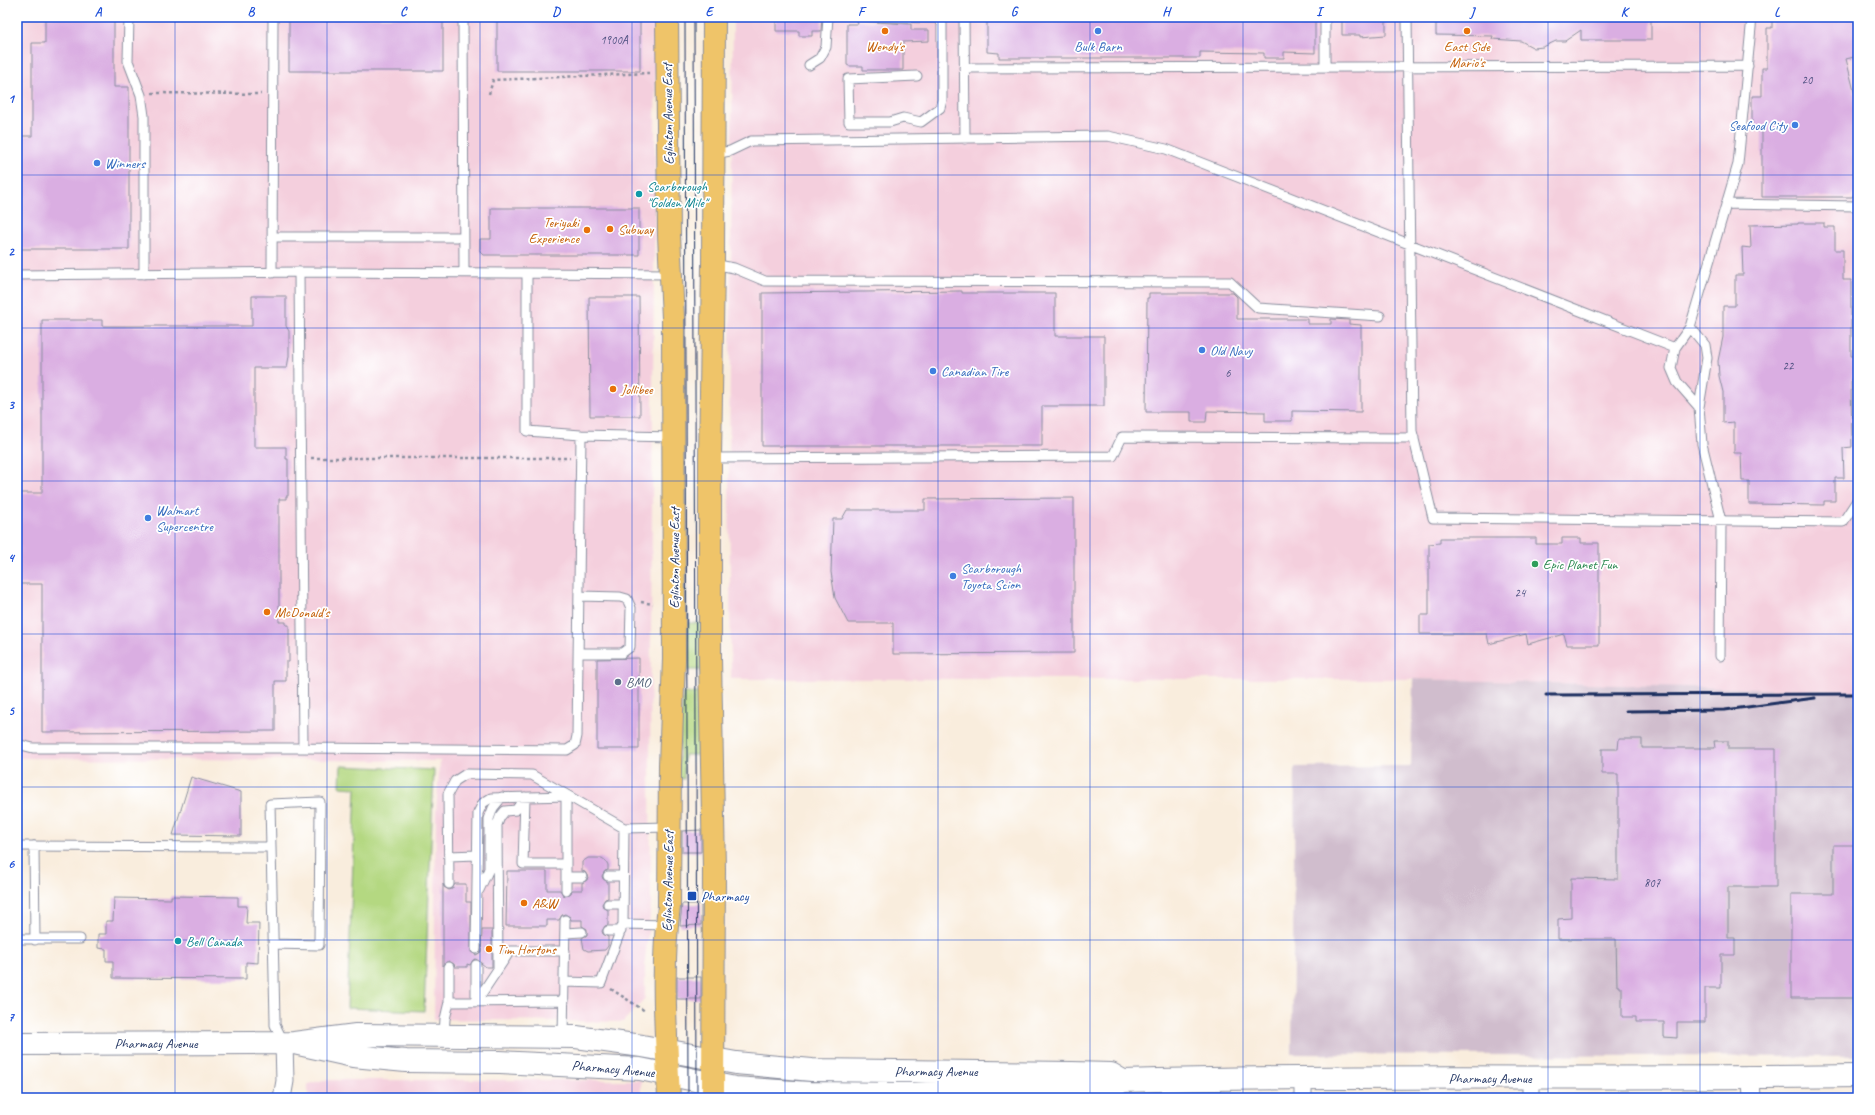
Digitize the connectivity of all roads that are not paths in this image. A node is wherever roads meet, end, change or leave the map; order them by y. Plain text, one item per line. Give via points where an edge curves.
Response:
1 (129, 17) edge
2 (274, 17) edge
3 (463, 17) edge
4 (667, 17) edge
5 (714, 17) edge
6 (828, 17) edge
7 (881, 17) edge
8 (964, 17) edge
9 (1325, 17) edge
10 (1407, 17) edge
11 (1752, 17) edge
12 (809, 65) dead end
13 (1748, 66) junction
14 (1325, 67) junction
15 (1408, 67) junction
16 (964, 68) junction
17 (917, 76) dead end
18 (965, 139) junction
19 (713, 154) junction
20 (1726, 204) junction
21 (1858, 206) edge
22 (463, 237) junction
23 (272, 238) junction
24 (1410, 245) junction
25 (713, 264) junction
26 (272, 272) junction
27 (299, 272) junction
28 (464, 273) junction
29 (527, 273) junction
30 (144, 274) junction
31 (670, 274) junction
32 (17, 276) edge
33 (1380, 316) dead end
34 (1690, 327) junction
35 (1675, 348) junction
36 (1699, 407) junction
37 (580, 435) junction
38 (674, 437) junction
39 (1414, 438) junction
40 (710, 458) junction
41 (1858, 498) edge
42 (1721, 521) junction
43 (579, 596) junction
44 (578, 653) junction
45 (1720, 656) dead end
46 (17, 744) edge
47 (303, 748) junction
48 (566, 796) junction
49 (525, 797) junction
50 (502, 798) junction
51 (669, 827) junction
52 (624, 828) junction
53 (17, 846) edge
54 (34, 846) junction
55 (271, 848) junction
56 (477, 855) junction
57 (449, 856) junction
58 (566, 864) junction
59 (608, 876) dead end
60 (624, 876) junction
61 (566, 877) junction
62 (582, 877) dead end
63 (449, 884) dead end
64 (566, 890) dead end
65 (477, 894) junction
66 (608, 904) dead end
67 (623, 904) junction
68 (565, 920) dead end
69 (667, 925) junction
70 (622, 928) junction
71 (608, 931) dead end
72 (582, 932) dead end
73 (565, 933) junction
74 (17, 939) edge
75 (80, 939) dead end
76 (35, 940) junction
77 (273, 944) junction
78 (476, 949) dead end
79 (565, 951) junction
80 (476, 964) dead end
81 (449, 967) dead end
82 (498, 969) junction
83 (564, 982) junction
84 (564, 1001) junction
85 (449, 1002) junction
86 (476, 1002) junction
87 (444, 1035) junction
88 (563, 1036) junction
89 (289, 1043) junction
90 (17, 1044) edge
91 (667, 1050) junction
92 (714, 1059) junction
93 (668, 1074) junction
94 (1858, 1076) edge
95 (1105, 1086) edge
96 (1303, 1088) edge
97 (1531, 1088) edge
98 (1752, 1088) edge
99 (713, 1091) edge
100 (910, 1096) edge
101 (282, 1098) edge
102 (669, 1098) edge

1 - 30 lane via 128,61 141,95 144,116
2 - 23 lane
3 - 22 lane
4 - 31 main road, Eglinton Avenue East
5 - 19 main road
6 - 12 lane via 826,47 820,58
7 - 17 lane via 939,18 942,24 940,108 922,122 903,118 890,122 849,122 848,79
8 - 16 lane
9 - 14 lane
10 - 15 lane
11 - 13 lane
13 - 15 lane
13 - 20 lane via 1738,164
14 - 15 lane
14 - 16 lane
15 - 24 lane
16 - 18 lane
18 - 19 lane via 751,141 730,151
18 - 24 lane via 1108,136 1166,149
19 - 25 main road
20 - 21 lane
20 - 34 lane
22 - 23 lane
22 - 28 lane
23 - 26 lane
24 - 35 lane
24 - 39 lane
25 - 33 lane via 734,268 765,281 1230,282 1258,308
25 - 40 main road
26 - 27 lane
26 - 30 lane
27 - 28 lane
27 - 47 lane
28 - 29 lane
29 - 31 lane
29 - 37 lane via 527,431
30 - 32 lane
31 - 38 main road, Eglinton Avenue East
34 - 35 lane
34 - 36 lane via 1705,345 1707,358
35 - 36 lane via 1671,368 1677,382
36 - 42 lane via 1702,444
37 - 38 lane
37 - 43 lane
38 - 51 main road, Eglinton Avenue East via 674,673
39 - 40 lane via 1122,437 1113,456
39 - 42 lane via 1432,518
40 - 92 main road
41 - 42 lane via 1843,522
42 - 45 lane
43 - 44 lane
43 - 44 lane via 620,597 627,599 631,608 630,647 622,653
44 - 47 lane via 577,736 574,745 567,750
46 - 47 lane via 33,748
48 - 49 lane
48 - 52 lane
48 - 57 lane via 532,775 466,774 455,781 448,794
48 - 58 lane
49 - 50 lane
49 - 58 lane via 523,864
49 - 82 lane via 516,810 505,811 497,825
50 - 56 lane via 491,798 483,803 478,813
50 - 65 lane via 493,808 489,819 489,869
51 - 52 lane
51 - 69 main road, Eglinton Avenue East
52 - 60 lane
53 - 54 lane
54 - 55 lane
54 - 76 lane
55 - 77 lane
55 - 77 lane via 270,804 320,802 319,945
56 - 57 lane
56 - 65 lane
57 - 63 lane
58 - 61 lane
59 - 60 lane
60 - 67 lane
61 - 62 lane
61 - 64 lane
65 - 78 lane
66 - 67 lane
67 - 70 lane
68 - 73 lane
69 - 70 lane
69 - 91 main road, Eglinton Avenue East
70 - 71 lane
70 - 83 lane via 601,983
72 - 73 lane
73 - 79 lane
74 - 76 lane
75 - 76 lane
77 - 89 lane via 275,1025
79 - 82 lane via 510,951
79 - 83 lane
80 - 86 lane
81 - 85 lane
82 - 86 lane
83 - 84 lane
84 - 86 lane
84 - 88 lane
85 - 86 lane
85 - 87 lane
87 - 88 street, Pharmacy Avenue
87 - 89 street, Pharmacy Avenue via 356,1035
88 - 91 street, Pharmacy Avenue
89 - 90 street, Pharmacy Avenue
89 - 93 street, Pharmacy Avenue via 353,1056 406,1061 531,1063 640,1069
89 - 101 street
91 - 92 street, Pharmacy Avenue
91 - 93 main road, Eglinton Avenue East
92 - 95 street, Pharmacy Avenue via 812,1070
92 - 99 main road
93 - 99 street, Pharmacy Avenue
93 - 102 main road, Eglinton Avenue East
94 - 98 street, Pharmacy Avenue
95 - 96 street, Pharmacy Avenue
95 - 100 street, Pharmacy Avenue
96 - 97 street, Pharmacy Avenue
97 - 98 street, Pharmacy Avenue
99 - 100 street, Pharmacy Avenue via 735,1088

